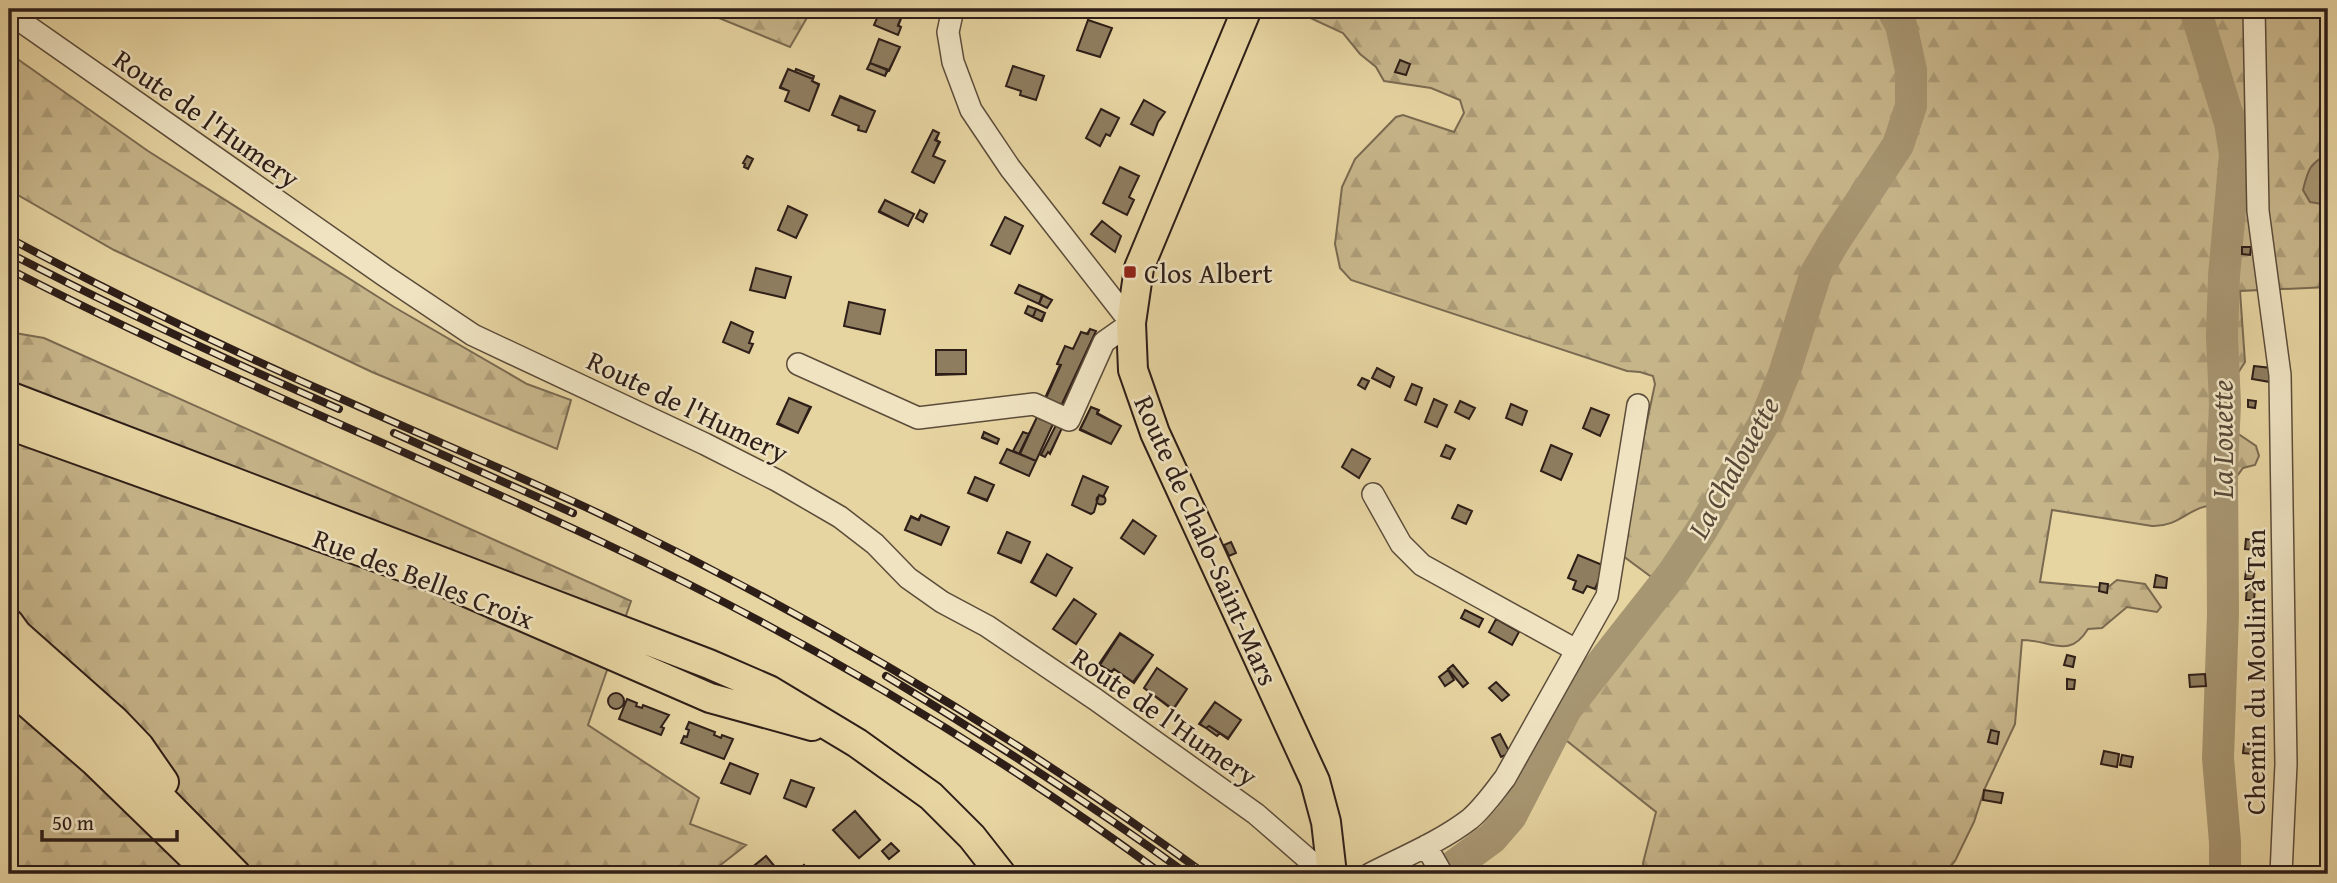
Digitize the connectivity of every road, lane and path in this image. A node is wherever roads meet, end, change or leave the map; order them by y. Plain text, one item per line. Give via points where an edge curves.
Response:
1 (953, 9) edge
2 (1247, 9) edge
3 (2254, 9) edge
4 (9, 13) edge
5 (1132, 323) junction
6 (798, 364) dead end
7 (9, 396) edge
8 (1638, 405) dead end
9 (9, 423) edge
10 (145, 447) junction
11 (1373, 494) dead end
12 (9, 623) edge
13 (1576, 650) junction
14 (9, 664) edge
15 (9, 687) edge
16 (766, 701) junction
17 (201, 837) junction
18 (1426, 846) junction
19 (1439, 871) edge
20 (209, 874) edge
21 (236, 874) edge
22 (1001, 874) edge
23 (1325, 874) edge
24 (1332, 874) edge
25 (1370, 874) edge
26 (2281, 874) edge

1 - 5 street via 948,32 953,62 971,110 1010,168
2 - 5 main road, Route de Chalo-Saint-Mars via 1139,268
3 - 26 street, Chemin du Moulin à Tan via 2258,211 2280,375 2286,764
4 - 23 street, Route de l'Humery via 473,335 705,444 840,517 908,578 988,626 1138,730 1256,814
5 - 6 street via 1104,342 1069,420 1034,404 918,418
5 - 24 main road, Route de Chalo-Saint-Mars via 1133,370 1155,433 1315,781
7 - 10 main road
8 - 13 street via 1607,596
9 - 10 main road
9 - 16 main road, Rue des Belles Croix via 432,577 710,698
10 - 16 main road, Rue des Belles Croix via 709,664
11 - 13 street via 1401,544 1422,565
12 - 17 main road via 139,747
13 - 18 street via 1487,802
14 - 17 main road via 107,743
15 - 20 main road
16 - 22 main road, Rue des Belles Croix via 857,743 931,796
17 - 21 main road
18 - 19 street
18 - 25 street

